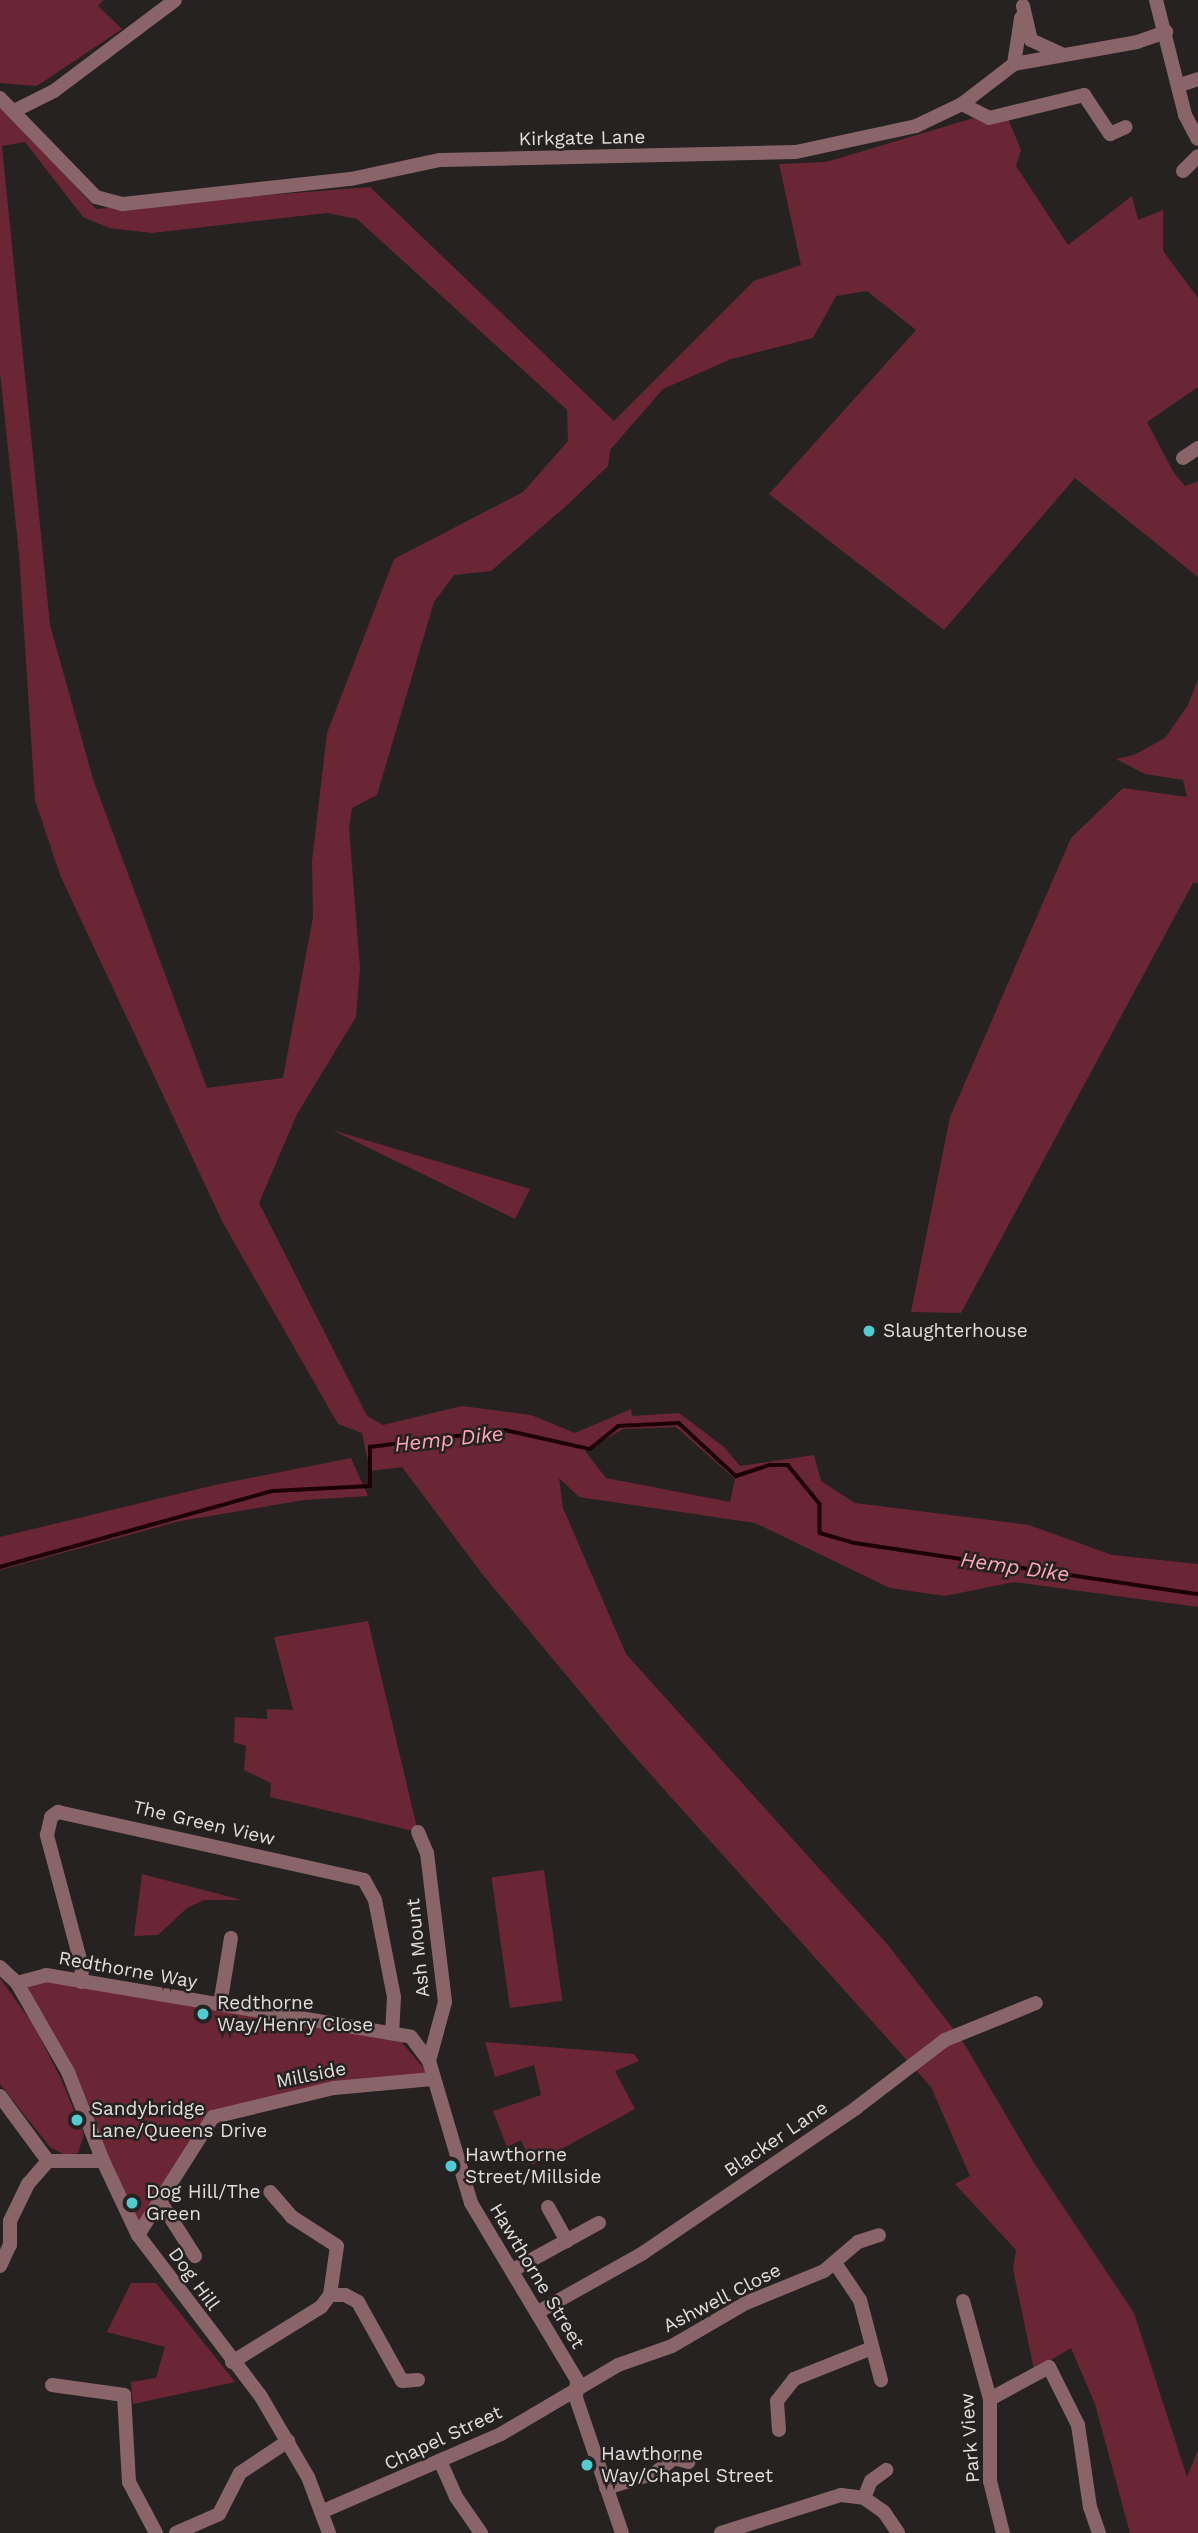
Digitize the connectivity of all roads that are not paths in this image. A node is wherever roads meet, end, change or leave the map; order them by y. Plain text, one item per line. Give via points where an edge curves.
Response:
1 (175, 0) edge
2 (1156, 0) edge
3 (1024, 3) edge
4 (1166, 32) junction
5 (1061, 54) junction
6 (1014, 64) junction
7 (1198, 79) edge
8 (1180, 85) junction
9 (0, 98) edge
10 (962, 104) junction
11 (16, 110) junction
12 (1126, 127) dead end
13 (1198, 139) edge
14 (1198, 156) edge
15 (1183, 171) dead end
16 (1198, 448) edge
17 (1183, 458) dead end
18 (418, 1832) dead end
19 (231, 1938) dead end
20 (0, 1968) edge
21 (81, 1982) junction
22 (17, 1983) junction
23 (1036, 2003) dead end
24 (220, 2006) junction
25 (392, 2031) junction
26 (429, 2061) junction
27 (433, 2079) junction
28 (0, 2096) edge
29 (48, 2161) junction
30 (103, 2161) junction
31 (270, 2192) dead end
32 (159, 2198) junction
33 (548, 2207) dead end
34 (5, 2219) edge
35 (599, 2223) dead end
36 (138, 2235) junction
37 (879, 2235) dead end
38 (568, 2241) junction
39 (195, 2256) dead end
40 (835, 2263) junction
41 (0, 2266) edge
42 (513, 2270) junction
43 (330, 2295) junction
44 (963, 2301) dead end
45 (538, 2312) junction
46 (872, 2348) junction
47 (232, 2362) junction
48 (418, 2380) dead end
49 (881, 2380) dead end
50 (52, 2385) dead end
51 (578, 2389) junction
52 (990, 2399) junction
53 (779, 2430) dead end
54 (288, 2441) junction
55 (688, 2462) dead end
56 (441, 2463) junction
57 (886, 2470) dead end
58 (606, 2488) junction
59 (864, 2498) junction
60 (321, 2512) junction
61 (156, 2533) edge
62 (176, 2533) edge
63 (329, 2533) edge
64 (481, 2533) edge
65 (622, 2533) edge
66 (721, 2533) edge
67 (898, 2533) edge
68 (1003, 2533) edge
69 (1099, 2533) edge

1 - 11 street via 54,91
2 - 4 street
3 - 5 street via 1031,40
3 - 6 street
4 - 5 street, Kirkgate Lane via 1137,42
4 - 8 street
5 - 6 street, Kirkgate Lane
6 - 10 street, Kirkgate Lane
7 - 8 street
8 - 13 street via 1185,115
9 - 11 street, Kirkgate Lane
10 - 11 street, Kirkgate Lane via 897,133 796,152 440,160 351,178 123,204 96,197
10 - 12 street via 989,118 1084,95 1110,134
14 - 15 street
16 - 17 street
18 - 26 street, Ash Mount via 427,1853 445,2002
19 - 24 street
20 - 22 street, Dog Hill
21 - 22 street, Redthorne Way via 38,1975
21 - 24 street, Redthorne Way
21 - 25 street, The Green View via 82,1967 47,1835 51,1817 58,1812 364,1880 375,1899 394,1997
22 - 30 street, Dog Hill via 68,2072
23 - 45 street, Blacker Lane via 932,2048 856,2108 635,2258
24 - 25 street, Redthorne Way
25 - 26 street, Redthorne Way via 411,2037
26 - 27 street, Hawthorne Street
27 - 32 street, Millside via 334,2088 212,2118
27 - 42 street, Hawthorne Street via 471,2203
28 - 29 street
29 - 30 street
29 - 34 street
30 - 36 street, Dog Hill
31 - 43 street via 292,2217 337,2246
32 - 36 street, Millside
32 - 39 street
33 - 38 street
34 - 41 street via 10,2245
35 - 38 street
36 - 47 street, Dog Hill
37 - 40 street, Ashwell Close via 858,2242
38 - 42 street
40 - 46 street via 860,2300
40 - 51 street, Ashwell Close via 746,2303 672,2346 618,2365
42 - 45 street, Hawthorne Street
43 - 47 street via 321,2307
43 - 48 street via 345,2295 358,2302 402,2381
44 - 52 street, Park View
45 - 51 street, Hawthorne Street
46 - 49 street
46 - 53 street via 794,2379 777,2401
47 - 54 street, Dog Hill
50 - 61 street via 124,2389 129,2482
51 - 56 street, Chapel Street
51 - 58 street, Hawthorne Street via 576,2398
52 - 68 street, Park View via 990,2481
52 - 69 street via 1049,2367 1078,2425 1090,2507
54 - 60 street, Dog Hill
54 - 62 street via 240,2473 219,2514
55 - 58 street via 674,2458 655,2473
56 - 60 street, Chapel Street
56 - 64 street via 456,2497
57 - 59 street via 871,2481
58 - 65 street, Hawthorne Street
59 - 66 street via 841,2495
59 - 67 street via 884,2512
60 - 63 street, Dog Hill

